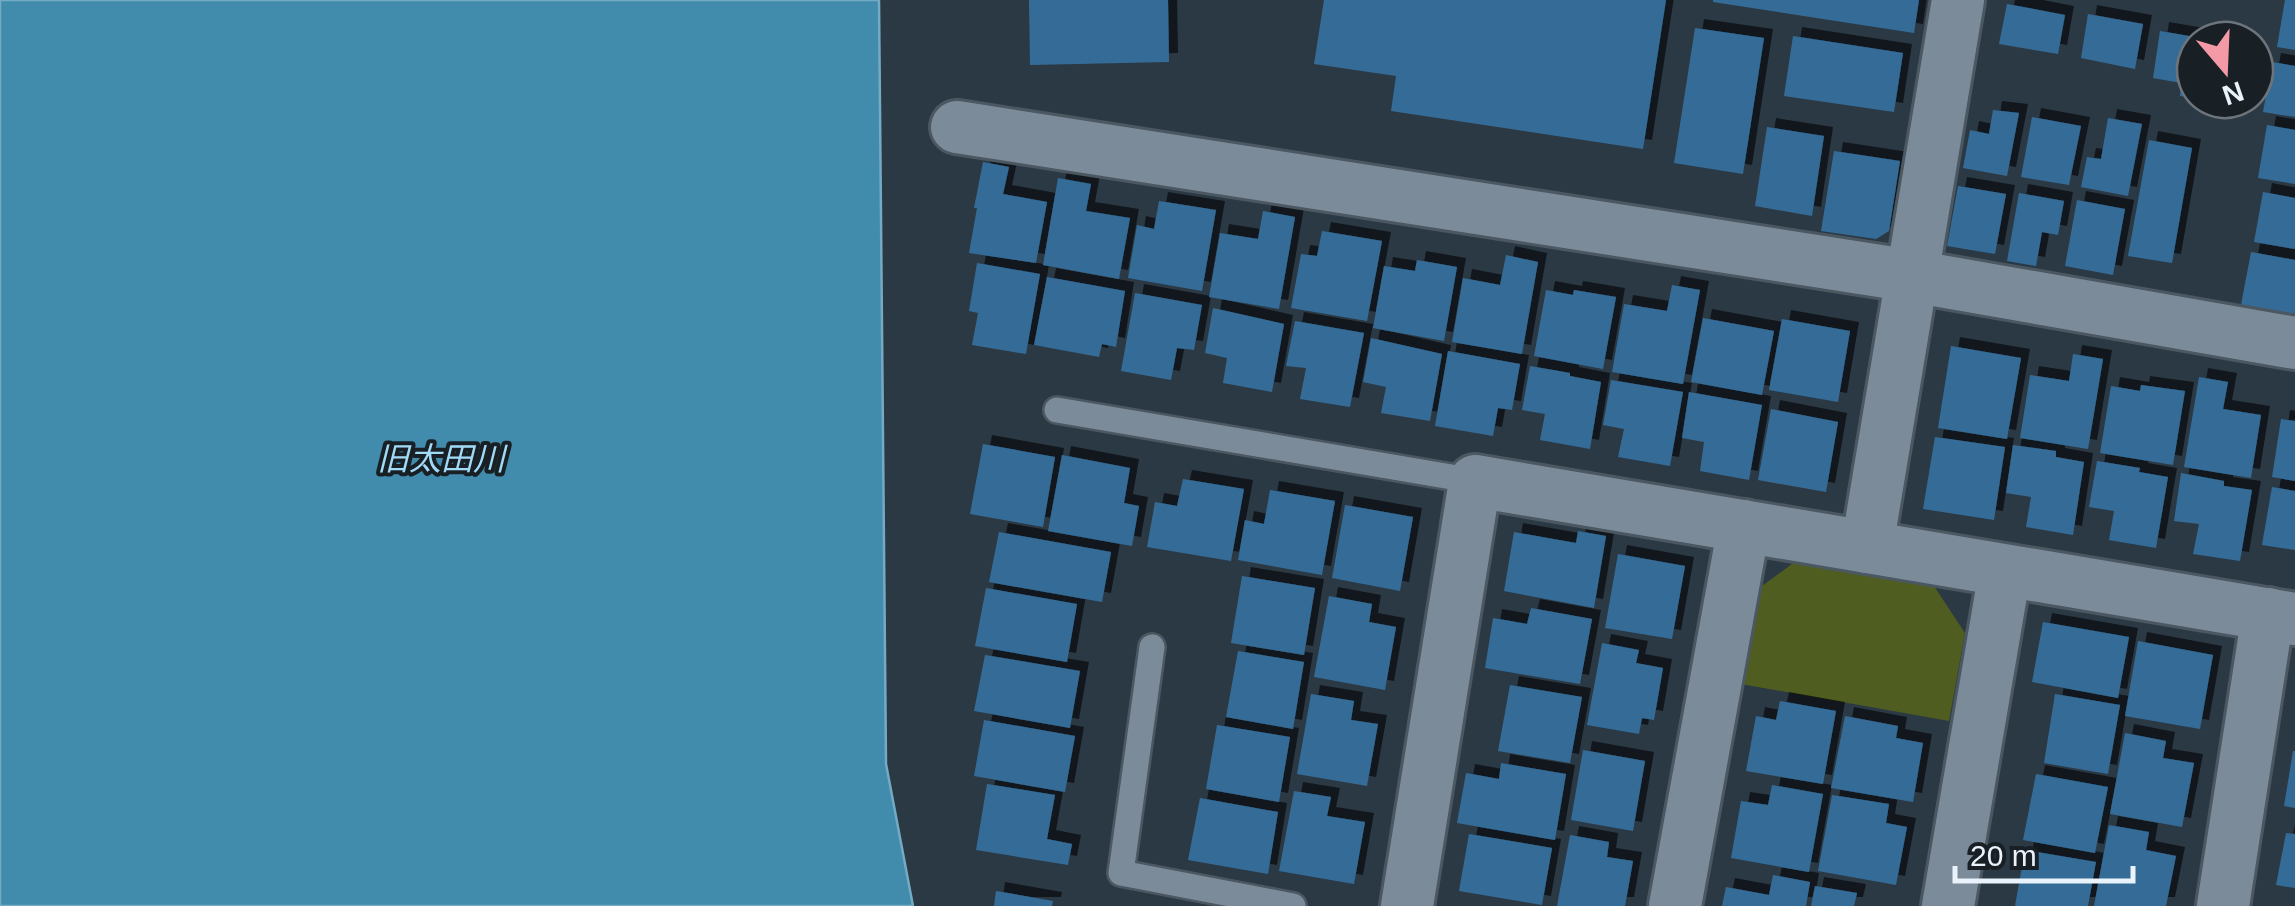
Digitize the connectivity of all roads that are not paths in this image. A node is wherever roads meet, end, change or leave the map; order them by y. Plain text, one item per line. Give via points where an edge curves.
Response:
1 (1958, 0) edge
2 (957, 127) dead end
3 (1912, 276) junction
4 (2295, 344) edge
5 (1058, 410) dead end
6 (1476, 481) junction
7 (1744, 526) junction
8 (1867, 547) junction
9 (2005, 571) junction
10 (2282, 616) edge
11 (1152, 646) dead end
12 (1294, 906) edge
13 (1406, 906) edge
14 (1675, 906) edge
15 (1948, 906) edge
16 (2223, 906) edge

1 - 3 street
2 - 3 street
3 - 4 street
3 - 8 street
5 - 6 lane
6 - 7 street
6 - 13 street
7 - 8 street
7 - 14 street
8 - 9 street
9 - 10 street
9 - 15 street
10 - 16 street
11 - 12 lane via 1120,873

